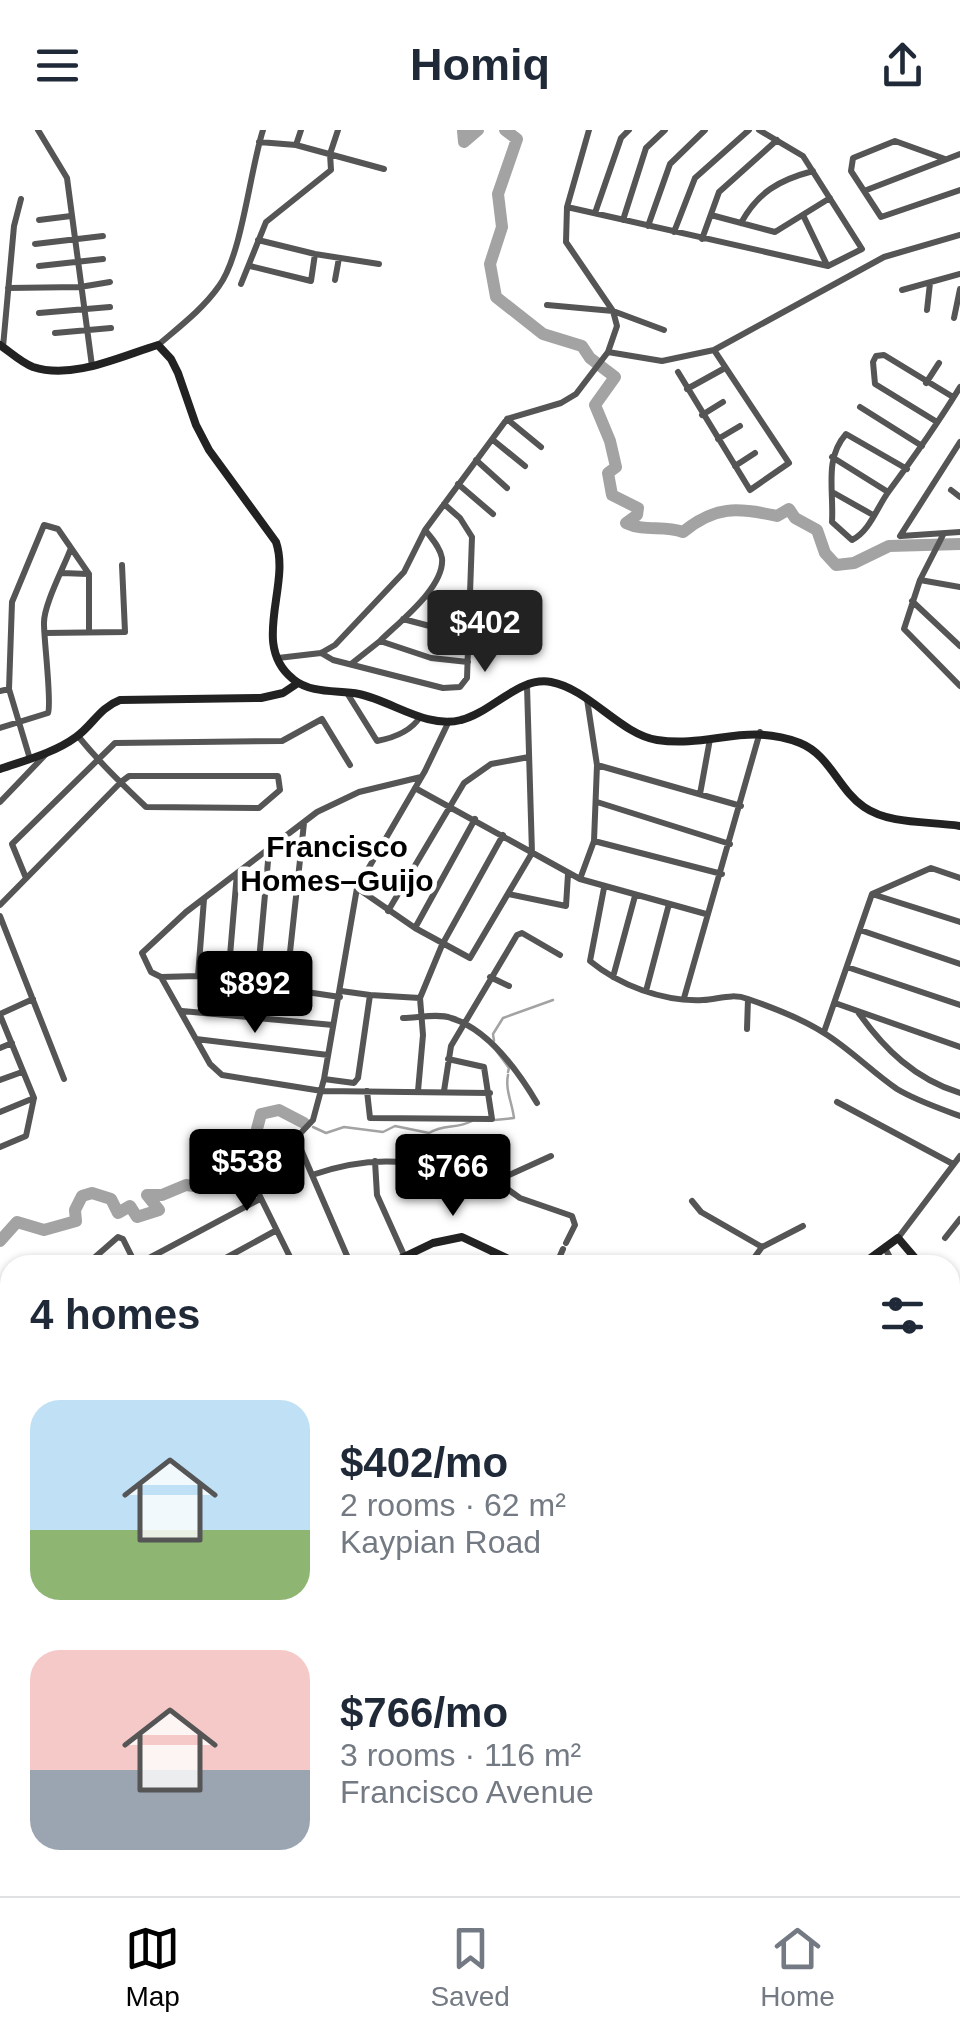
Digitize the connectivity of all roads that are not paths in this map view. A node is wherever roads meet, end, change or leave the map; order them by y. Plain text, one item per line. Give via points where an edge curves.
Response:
1 (38, 130) edge
2 (263, 130) edge
3 (300, 130) edge
4 (338, 130) edge
5 (589, 130) edge
6 (629, 130) edge
7 (664, 130) edge
8 (690, 130) edge
9 (749, 130) edge
10 (759, 130) edge
11 (702, 132) edge
12 (777, 140) junction
13 (259, 142) junction
14 (296, 145) junction
15 (330, 154) junction
16 (960, 154) edge
17 (944, 159) junction
18 (384, 169) dead end
19 (813, 171) junction
20 (960, 191) edge
21 (864, 192) junction
22 (830, 198) junction
23 (20, 199) dead end
24 (567, 207) junction
25 (595, 213) junction
26 (710, 215) junction
27 (802, 215) junction
28 (72, 216) junction
29 (39, 220) dead end
30 (623, 220) junction
31 (740, 223) junction
32 (648, 226) junction
33 (674, 232) junction
34 (960, 235) edge
35 (103, 236) dead end
36 (702, 238) junction
37 (73, 240) junction
38 (258, 240) junction
39 (35, 244) dead end
40 (235, 247) junction
41 (862, 249) junction
42 (253, 252) junction
43 (315, 254) junction
44 (340, 258) junction
45 (103, 259) dead end
46 (76, 264) junction
47 (379, 264) dead end
48 (872, 264) junction
49 (39, 266) dead end
50 (250, 266) junction
51 (828, 266) junction
52 (960, 274) edge
53 (335, 280) dead end
54 (110, 282) dead end
55 (930, 283) junction
56 (241, 284) dead end
57 (80, 287) junction
58 (8, 288) junction
59 (960, 289) edge
60 (902, 290) dead end
61 (547, 305) dead end
62 (110, 307) dead end
63 (83, 310) junction
64 (927, 310) dead end
65 (613, 311) junction
66 (39, 313) dead end
67 (954, 318) dead end
68 (112, 328) dead end
69 (664, 330) dead end
70 (86, 332) junction
71 (55, 333) dead end
72 (158, 345) junction
73 (2, 346) edge
74 (714, 350) junction
75 (608, 352) junction
76 (939, 363) dead end
77 (92, 366) junction
78 (725, 368) junction
79 (678, 372) dead end
80 (926, 382) junction
81 (960, 387) edge
82 (688, 388) junction
83 (954, 398) junction
84 (723, 402) dead end
85 (860, 407) dead end
86 (702, 415) junction
87 (507, 419) junction
88 (937, 422) junction
89 (740, 426) dead end
90 (718, 439) junction
91 (494, 440) junction
92 (960, 442) edge
93 (541, 446) dead end
94 (922, 446) junction
95 (755, 454) dead end
96 (832, 457) junction
97 (476, 460) junction
98 (525, 466) dead end
99 (735, 466) junction
100 (906, 468) junction
101 (458, 484) junction
102 (507, 488) dead end
103 (951, 490) dead end
104 (888, 492) junction
105 (834, 493) junction
106 (960, 497) edge
107 (444, 504) junction
108 (493, 514) dead end
109 (873, 515) junction
110 (425, 530) junction
111 (960, 532) edge
112 (942, 537) junction
113 (72, 546) junction
114 (122, 564) dead end
115 (62, 573) junction
116 (89, 574) junction
117 (920, 580) junction
118 (960, 586) edge
119 (426, 596) junction
120 (912, 601) junction
121 (469, 605) junction
122 (402, 619) junction
123 (89, 632) junction
124 (468, 632) junction
125 (46, 633) junction
126 (380, 640) junction
127 (960, 646) edge
128 (321, 653) junction
129 (276, 658) junction
130 (468, 662) junction
131 (350, 664) junction
132 (298, 683) junction
133 (527, 686) junction
134 (960, 686) edge
135 (9, 689) junction
136 (0, 692) edge
137 (347, 693) junction
138 (587, 699) junction
139 (421, 716) junction
140 (449, 721) junction
141 (20, 722) junction
142 (0, 728) edge
143 (760, 732) junction
144 (78, 736) junction
145 (710, 739) junction
146 (48, 753) junction
147 (529, 756) junction
148 (30, 759) junction
149 (96, 760) junction
150 (350, 764) dead end
151 (597, 766) junction
152 (0, 769) edge
153 (422, 776) junction
154 (120, 782) junction
155 (415, 788) junction
156 (700, 794) junction
157 (0, 802) edge
158 (598, 802) junction
159 (450, 806) junction
160 (740, 806) junction
161 (476, 819) junction
162 (304, 823) junction
163 (960, 826) edge
164 (502, 835) junction
165 (594, 842) junction
166 (730, 844) junction
167 (269, 849) junction
168 (532, 853) junction
169 (236, 873) junction
170 (568, 874) junction
171 (722, 874) junction
172 (26, 878) junction
173 (960, 878) edge
174 (580, 879) junction
175 (357, 888) junction
176 (604, 888) junction
177 (508, 894) junction
178 (872, 894) junction
179 (635, 896) junction
180 (204, 898) junction
181 (669, 904) junction
182 (0, 906) edge
183 (388, 911) junction
184 (706, 914) junction
185 (0, 916) edge
186 (960, 922) edge
187 (415, 928) junction
188 (860, 930) junction
189 (442, 944) junction
190 (560, 954) dead end
191 (960, 964) edge
192 (847, 967) junction
193 (198, 976) junction
194 (161, 977) junction
195 (490, 977) junction
196 (613, 977) junction
197 (228, 979) junction
198 (257, 984) junction
199 (509, 986) dead end
200 (286, 990) junction
201 (646, 991) junction
202 (340, 994) junction
203 (370, 995) junction
204 (420, 998) junction
205 (684, 998) junction
206 (33, 999) junction
207 (748, 999) junction
208 (835, 1003) junction
209 (960, 1006) edge
210 (180, 1011) junction
211 (858, 1012) junction
212 (0, 1015) edge
213 (403, 1018) dead end
214 (422, 1018) junction
215 (465, 1024) junction
216 (334, 1025) junction
217 (747, 1029) dead end
218 (824, 1032) junction
219 (196, 1039) junction
220 (12, 1043) junction
221 (0, 1048) edge
222 (960, 1048) edge
223 (328, 1055) junction
224 (448, 1059) junction
225 (22, 1072) junction
226 (64, 1079) dead end
227 (324, 1079) junction
228 (0, 1080) edge
229 (322, 1091) junction
230 (368, 1091) junction
231 (418, 1091) junction
232 (444, 1091) junction
233 (960, 1093) edge
234 (490, 1094) junction
235 (34, 1098) junction
236 (838, 1102) dead end
237 (536, 1103) dead end
238 (0, 1112) edge
239 (960, 1116) edge
240 (296, 1138) junction
241 (0, 1146) edge
242 (551, 1156) dead end
243 (960, 1156) edge
244 (375, 1161) junction
245 (953, 1164) junction
246 (312, 1176) junction
247 (496, 1181) junction
248 (260, 1199) junction
249 (692, 1201) dead end
250 (960, 1219) edge
251 (803, 1226) dead end
252 (275, 1231) junction
253 (898, 1238) junction
254 (946, 1238) dead end
255 (762, 1248) junction
256 (886, 1250) junction
257 (498, 1254) edge
258 (97, 1255) edge
259 (131, 1255) edge
260 (155, 1255) edge
261 (231, 1255) edge
262 (287, 1255) edge
263 (348, 1255) edge
264 (404, 1255) edge
265 (406, 1255) edge
266 (561, 1255) edge
267 (757, 1255) edge
268 (878, 1255) edge
269 (889, 1255) edge
270 (912, 1255) edge

1 - 28 street via 67,178
2 - 13 street
3 - 14 street
4 - 15 street
5 - 24 street
6 - 25 street
7 - 30 street via 646,148
8 - 11 street
9 - 33 street via 695,178
10 - 12 street
11 - 32 street via 670,164
12 - 19 street
12 - 26 street via 719,192
13 - 14 street
13 - 40 street
14 - 15 street
15 - 18 street
15 - 38 street via 331,170 266,222
16 - 17 street
17 - 21 street
17 - 21 street via 895,142 852,158 851,171
19 - 22 street
19 - 31 street via 774,184
20 - 21 street via 881,217
22 - 27 street
22 - 41 street
23 - 58 street
24 - 25 street
24 - 65 street via 566,242
25 - 30 street
26 - 31 street
26 - 36 street
27 - 31 street via 775,232
27 - 51 street
28 - 29 street
28 - 37 street
30 - 32 street
32 - 33 street
33 - 36 street
34 - 48 street
35 - 37 street
36 - 51 street
37 - 39 street
37 - 46 street
38 - 42 street
38 - 43 street
40 - 42 street
40 - 72 street via 222,283
41 - 48 street
41 - 51 street
42 - 50 street
43 - 44 street
43 - 50 street via 311,280
44 - 47 street
44 - 53 street
45 - 46 street
46 - 49 street
46 - 57 street
48 - 74 street
50 - 56 street
52 - 55 street
54 - 57 street
55 - 60 street
55 - 64 street
57 - 58 street
57 - 63 street
58 - 73 street
59 - 67 street
61 - 65 street
62 - 63 street
63 - 66 street
63 - 70 street
65 - 69 street
65 - 75 street via 617,326
68 - 70 street
70 - 71 street
70 - 77 street
72 - 77 main road
72 - 129 main road via 172,359 209,450 276,542
73 - 77 main road via 32,367
74 - 75 street via 662,361
74 - 78 street
75 - 87 street via 576,394
76 - 80 street
78 - 82 street
78 - 99 street via 789,463 750,490
79 - 82 street
80 - 83 street
80 - 88 street via 884,355 872,362 875,384
81 - 83 street
82 - 86 street
83 - 88 street
84 - 86 street
85 - 94 street
86 - 90 street
87 - 91 street
87 - 93 street
88 - 94 street
89 - 90 street
90 - 99 street
91 - 97 street
91 - 98 street
92 - 112 street via 900,536
94 - 100 street
95 - 99 street
96 - 100 street via 846,434
96 - 104 street
96 - 105 street
97 - 101 street
97 - 102 street
100 - 104 street
101 - 107 street
101 - 108 street
103 - 106 street
104 - 109 street
105 - 109 street
105 - 109 street via 832,522 852,540
107 - 110 street
107 - 121 street via 472,536
110 - 119 street via 443,562
110 - 128 street via 404,572
111 - 112 street
112 - 117 street
113 - 115 street
113 - 116 street
113 - 135 street via 58,529 44,525 40,531 12,602
114 - 123 street via 125,632
115 - 116 street
115 - 125 street via 43,622
116 - 123 street
117 - 118 street
117 - 120 street
119 - 121 street
119 - 122 street
120 - 127 street
120 - 134 street via 904,629
121 - 124 street
122 - 124 street
122 - 126 street
123 - 125 street
124 - 130 street
125 - 141 street via 51,706
126 - 130 street via 431,658
126 - 131 street
128 - 129 street
128 - 131 street
129 - 132 main road
130 - 131 street via 460,687 443,688
132 - 137 main road
132 - 144 main road via 261,698 120,700
133 - 138 main road via 552,682
133 - 140 main road via 477,714
133 - 147 street
135 - 136 street
135 - 141 street
137 - 139 main road
137 - 139 street via 377,741 414,726
138 - 145 main road via 653,739
138 - 151 street
139 - 140 main road
140 - 153 street
141 - 142 street
141 - 148 street
143 - 145 main road
143 - 160 street
143 - 163 main road via 818,753 864,807 890,818
144 - 146 main road
144 - 149 street
145 - 156 street
146 - 148 main road
146 - 157 street
147 - 159 street via 477,771
147 - 168 street
148 - 152 main road
149 - 150 street via 115,743 282,741 322,719
149 - 154 street
149 - 172 street via 12,844
151 - 156 street
151 - 158 street
153 - 155 street
153 - 162 street via 332,803
154 - 154 street via 129,776 278,776 280,790 259,808 146,807
154 - 172 street
155 - 159 street
155 - 175 street
156 - 160 street
158 - 165 street
158 - 166 street
159 - 161 street
159 - 183 street
160 - 166 street
161 - 164 street
161 - 187 street
162 - 167 street
162 - 200 street
164 - 168 street
164 - 189 street
165 - 171 street
165 - 174 street
166 - 171 street
167 - 169 street
167 - 198 street
168 - 170 street
168 - 177 street
169 - 180 street
169 - 197 street
170 - 174 street
170 - 177 street via 566,906
171 - 184 street
172 - 182 street
173 - 178 street via 931,868
174 - 176 street
175 - 183 street
175 - 202 street
176 - 179 street
176 - 196 street via 590,960
177 - 189 street via 470,958
178 - 186 street
178 - 188 street
179 - 181 street
179 - 196 street
180 - 193 street
180 - 194 street via 142,953
181 - 184 street
181 - 201 street
183 - 187 street
184 - 205 street
185 - 206 street
187 - 189 street
188 - 191 street
188 - 192 street
189 - 204 street
190 - 195 street via 520,933
192 - 208 street
192 - 209 street
193 - 194 street
193 - 197 street
194 - 210 street
195 - 199 street
195 - 215 street
196 - 201 street
197 - 198 street
198 - 200 street
200 - 202 street
201 - 205 street
202 - 203 street
202 - 216 street
203 - 204 street
203 - 227 street via 357,1082
204 - 214 street
205 - 207 street
206 - 212 street
206 - 226 street
207 - 217 street
207 - 218 street
208 - 211 street
208 - 218 street
210 - 216 street
210 - 219 street
211 - 222 street
211 - 233 street via 878,1041 910,1068
212 - 220 street
213 - 214 street
214 - 215 street via 447,1016
214 - 231 street
215 - 224 street
215 - 237 street via 506,1060
216 - 223 street
218 - 239 street via 896,1088
219 - 223 street
219 - 229 street via 222,1075
220 - 221 street
220 - 225 street
223 - 227 street
224 - 232 street
224 - 234 street via 484,1067
225 - 228 street
225 - 235 street
227 - 229 street
229 - 230 street
229 - 240 street via 312,1120
230 - 231 street
230 - 234 street via 370,1118 488,1121
231 - 232 street
232 - 234 street
235 - 238 street
235 - 241 street via 26,1136
236 - 245 street
240 - 246 street
240 - 248 street via 245,1166
242 - 247 street
243 - 245 street
244 - 246 street
244 - 247 street via 409,1160
244 - 264 street via 377,1195
245 - 253 street
246 - 263 street
247 - 266 street via 520,1198 572,1216
248 - 252 street
248 - 260 street
249 - 255 street
250 - 254 street
251 - 255 street
252 - 261 street
252 - 262 street
253 - 256 main road
253 - 270 main road
255 - 267 street
256 - 268 main road
256 - 269 street
257 - 265 main road via 462,1237
258 - 259 street via 118,1237

